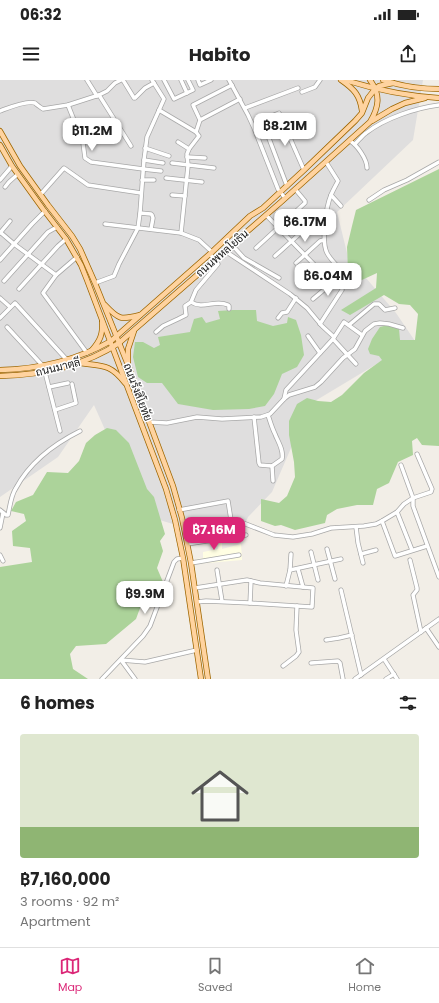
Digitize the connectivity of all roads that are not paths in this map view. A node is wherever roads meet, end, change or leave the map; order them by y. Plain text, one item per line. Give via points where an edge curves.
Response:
1 (87, 80) edge
2 (122, 80) edge
3 (164, 80) edge
4 (181, 80) edge
5 (188, 80) edge
6 (198, 80) edge
7 (210, 80) edge
8 (229, 80) edge
9 (320, 80) edge
10 (341, 80) edge
11 (345, 80) edge
12 (370, 80) edge
13 (383, 80) edge
14 (153, 82) edge
15 (393, 83) junction
16 (232, 85) junction
17 (298, 88) dead end
18 (375, 89) junction
19 (439, 89) edge
20 (302, 92) dead end
21 (187, 93) junction
22 (98, 96) junction
23 (428, 97) junction
24 (439, 98) edge
25 (240, 99) junction
26 (68, 105) junction
27 (439, 105) edge
28 (245, 108) junction
29 (159, 110) junction
30 (0, 111) edge
31 (362, 113) junction
32 (200, 120) junction
33 (370, 122) junction
34 (0, 131) edge
35 (196, 132) junction
36 (350, 141) junction
37 (178, 142) dead end
38 (355, 144) junction
39 (0, 145) edge
40 (131, 146) dead end
41 (145, 148) junction
42 (189, 149) junction
43 (168, 156) dead end
44 (187, 157) junction
45 (205, 158) dead end
46 (144, 160) junction
47 (326, 162) junction
48 (439, 162) edge
49 (163, 163) dead end
50 (172, 163) dead end
51 (12, 166) junction
52 (188, 166) junction
53 (214, 168) dead end
54 (367, 168) dead end
55 (143, 169) junction
56 (304, 170) junction
57 (161, 171) dead end
58 (18, 174) junction
59 (166, 178) dead end
60 (0, 180) edge
61 (142, 180) junction
62 (154, 180) dead end
63 (187, 180) junction
64 (202, 182) dead end
65 (287, 186) junction
66 (5, 187) dead end
67 (295, 189) junction
68 (280, 192) junction
69 (141, 193) junction
70 (41, 194) junction
71 (172, 195) dead end
72 (331, 195) junction
73 (185, 196) junction
74 (285, 198) junction
75 (369, 200) dead end
76 (48, 205) junction
77 (341, 206) dead end
78 (44, 210) junction
79 (324, 212) dead end
80 (140, 213) junction
81 (266, 215) junction
82 (10, 221) dead end
83 (105, 224) dead end
84 (58, 227) junction
85 (138, 228) junction
86 (278, 228) junction
87 (151, 229) junction
88 (0, 232) edge
89 (181, 233) junction
90 (66, 239) junction
91 (324, 240) junction
92 (292, 241) junction
93 (14, 244) junction
94 (232, 245) junction
95 (256, 248) dead end
96 (225, 251) junction
97 (211, 253) junction
98 (28, 254) junction
99 (305, 254) junction
100 (275, 256) dead end
101 (77, 257) junction
102 (0, 260) edge
103 (215, 260) junction
104 (296, 263) dead end
105 (42, 265) junction
106 (341, 270) dead end
107 (56, 275) junction
108 (279, 278) dead end
109 (4, 281) dead end
110 (95, 283) junction
111 (19, 289) dead end
112 (342, 290) dead end
113 (0, 298) edge
114 (296, 298) junction
115 (313, 299) dead end
116 (191, 302) junction
117 (104, 304) junction
118 (10, 307) junction
119 (395, 308) dead end
120 (229, 309) dead end
121 (141, 315) junction
122 (101, 316) junction
123 (0, 318) edge
124 (278, 318) dead end
125 (320, 324) junction
126 (349, 325) junction
127 (8, 327) dead end
128 (403, 328) dead end
129 (135, 329) junction
130 (156, 332) dead end
131 (362, 335) junction
132 (308, 336) dead end
133 (116, 337) junction
134 (334, 338) junction
135 (111, 341) junction
136 (119, 343) junction
137 (113, 347) junction
138 (89, 352) junction
139 (320, 353) junction
140 (348, 354) junction
141 (67, 360) junction
142 (77, 363) junction
143 (356, 364) dead end
144 (128, 365) junction
145 (44, 366) junction
146 (0, 370) edge
147 (45, 372) junction
148 (0, 376) edge
149 (49, 387) junction
150 (128, 387) junction
151 (284, 399) junction
152 (55, 410) junction
153 (268, 415) junction
154 (254, 417) junction
155 (149, 422) junction
156 (60, 431) dead end
157 (80, 431) dead end
158 (417, 454) dead end
159 (401, 465) dead end
160 (272, 466) junction
161 (273, 481) dead end
162 (413, 498) junction
163 (179, 510) junction
164 (2, 511) edge
165 (397, 512) junction
166 (231, 520) junction
167 (382, 521) junction
168 (184, 527) junction
169 (356, 527) junction
170 (0, 528) edge
171 (246, 535) dead end
172 (187, 544) junction
173 (427, 546) junction
174 (327, 549) dead end
175 (376, 550) dead end
176 (412, 550) junction
177 (311, 552) dead end
178 (291, 554) dead end
179 (361, 554) junction
180 (0, 555) edge
181 (239, 555) dead end
182 (183, 558) junction
183 (341, 560) dead end
184 (410, 560) dead end
185 (3, 561) dead end
186 (331, 562) junction
187 (191, 563) junction
188 (363, 563) dead end
189 (315, 566) junction
190 (298, 569) junction
191 (217, 570) dead end
192 (290, 570) junction
193 (439, 577) edge
194 (335, 578) dead end
195 (318, 580) dead end
196 (252, 581) junction
197 (219, 584) junction
198 (286, 586) junction
199 (303, 587) junction
200 (195, 588) junction
201 (341, 590) dead end
202 (222, 601) junction
203 (197, 602) junction
204 (250, 603) junction
205 (297, 606) junction
206 (439, 619) edge
207 (426, 628) junction
208 (421, 632) junction
209 (202, 633) junction
210 (194, 634) junction
211 (352, 635) junction
212 (326, 640) dead end
213 (439, 647) edge
214 (197, 650) junction
215 (121, 660) junction
216 (384, 660) junction
217 (311, 663) dead end
218 (283, 666) dead end
219 (394, 674) junction
220 (361, 675) junction
221 (102, 679) edge
222 (136, 679) edge
223 (201, 679) edge
224 (208, 679) edge
225 (343, 679) edge
226 (355, 679) edge
227 (386, 679) edge
228 (397, 679) edge

1 - 22 street
2 - 14 street via 134,98
2 - 22 street
3 - 21 street via 174,99
4 - 21 street
5 - 21 street via 193,90
6 - 7 street via 200,85
8 - 16 street
9 - 20 street via 315,87
10 - 31 main road via 355,92 361,102
11 - 18 main road
12 - 18 main road, ถนนพหลโยธิน
13 - 15 main road
14 - 29 street via 164,99
15 - 18 main road
15 - 19 main road
16 - 25 street
16 - 32 street via 192,105
17 - 28 street
18 - 23 main road
18 - 31 main road, ถนนพหลโยธิน
18 - 33 main road, ถนนพหลโยธิน via 377,107
22 - 26 street
22 - 40 street
23 - 24 main road
23 - 33 main road via 398,106
25 - 28 street
25 - 32 street
26 - 30 street via 43,109 29,102
26 - 55 street via 83,143 85,158 91,162
27 - 38 street via 390,119 365,134
28 - 68 street
29 - 35 street
29 - 41 street
31 - 56 main road, ถนนพหลโยธิน
32 - 35 street
33 - 36 main road, ถนนพหลโยธิน
34 - 70 main road, ถนนรังสิโยทัย via 20,166
35 - 42 street via 199,136
36 - 38 street
36 - 47 main road, ถนนพหลโยธิน
37 - 42 street
38 - 54 street
39 - 51 main road, ถนนรังสิโยทัย
41 - 43 street
41 - 46 street
42 - 44 street
44 - 45 street
44 - 52 street
46 - 49 street
46 - 55 street
47 - 67 main road, ถนนพหลโยธิน
47 - 72 street via 338,181
48 - 75 street
50 - 52 street
51 - 58 main road, ถนนรังสิโยทัย
51 - 60 street
52 - 53 street
52 - 63 street
55 - 57 street
55 - 61 street
56 - 65 main road, ถนนพหลโยธิน
56 - 65 street via 279,113 262,120
58 - 66 street
58 - 78 main road, ถนนรังสิโยทัย
59 - 63 street
61 - 62 street
61 - 69 street
63 - 64 street
63 - 73 street
65 - 68 main road, ถนนพหลโยธิน
67 - 74 main road, ถนนพหลโยธิน
67 - 86 street via 306,202
68 - 74 street
68 - 97 main road, ถนนพหลโยธิน
69 - 70 street via 88,185 64,168
69 - 80 street
70 - 76 main road, ถนนรังสิโยทัย
71 - 73 street
72 - 77 street
72 - 91 street via 326,214
73 - 89 street
74 - 81 main road, ถนนพหลโยธิน
76 - 78 main road
76 - 110 main road, ถนนรังสิโยทัย via 72,236 87,262
78 - 84 main road, ถนนรังสิโยทัย
78 - 93 street
79 - 92 street
80 - 85 street
80 - 87 street via 152,215
81 - 86 street
81 - 94 main road, ถนนพหลโยธิน
82 - 88 street
83 - 85 street
84 - 90 main road, ถนนรังสิโยทัย
84 - 98 street via 48,232
85 - 87 street
85 - 110 street via 114,276
86 - 92 street
86 - 95 street
87 - 89 street
88 - 93 street
89 - 97 street via 199,240
90 - 101 main road, ถนนรังสิโยทัย
90 - 105 street
91 - 99 street
91 - 106 street via 327,253
92 - 99 street
92 - 100 street
93 - 98 street
93 - 102 street
94 - 96 main road, ถนนพหลโยธิน
94 - 108 street via 244,258
96 - 103 main road, ถนนพหลโยธิน
96 - 114 street
97 - 103 street
97 - 121 main road, ถนนพหลโยธิน
98 - 105 street
98 - 109 street
99 - 104 street
99 - 115 street via 332,283
101 - 107 street
101 - 122 main road, ถนนรังสิโยทัย
103 - 116 street via 218,264 196,290
103 - 129 main road, ถนนพหลโยธิน
105 - 107 street
105 - 111 street
107 - 138 street via 43,293
110 - 117 main road, ถนนรังสิโยทัย
112 - 125 street
113 - 118 street
114 - 124 street
114 - 125 street
116 - 120 street via 200,305 218,302 228,305
116 - 130 street via 185,306 185,315 162,326
117 - 121 main road via 113,314 123,318
117 - 133 main road, ถนนรังสิโยทัย
118 - 123 street
118 - 141 street via 15,303
119 - 126 street via 385,310 376,303
121 - 133 main road, ถนนพหลโยธิน
122 - 135 main road, ถนนรังสิโยทัย
122 - 138 main road via 101,338
125 - 134 street
126 - 131 street
126 - 134 street via 344,322
127 - 145 street
128 - 131 street via 380,322 365,330
129 - 136 main road, ถนนพหลโยธิน
129 - 144 main road via 128,350
131 - 140 street via 355,349
132 - 139 street
133 - 135 main road, ถนนมาตุลี
133 - 136 main road, ถนนรังสิโยทัย
134 - 139 street
134 - 140 street
135 - 137 main road, ถนนรังสิโยทัย
135 - 138 main road, ถนนมาตุลี
136 - 137 main road, ถนนมาตุลี
136 - 144 main road, ถนนรังสิโยทัย
137 - 142 main road, ถนนมาตุลี
137 - 150 main road, ถนนรังสิโยทัย
138 - 141 main road, ถนนมาตุลี
139 - 151 street via 286,390
140 - 143 street
140 - 151 street via 315,387 296,392
141 - 145 main road, ถนนมาตุลี
142 - 147 main road, ถนนมาตุลี
142 - 150 main road via 109,368
144 - 155 main road, ถนนรังสิโยทัย
145 - 146 main road, ถนนมาตุลี
147 - 148 main road, ถนนมาตุลี
147 - 149 street
149 - 152 street
149 - 152 street via 70,384 76,403
150 - 182 main road, ถนนรังสิโยทัย via 166,489
151 - 153 street
152 - 156 street
153 - 154 street
153 - 160 street via 283,456
154 - 155 street via 196,417 167,423
154 - 160 street via 259,463
155 - 163 main road, ถนนรังสิโยทัย via 173,486
157 - 164 street via 62,440 38,459 15,489 8,515
158 - 162 street via 432,489 431,492
159 - 162 street
160 - 161 street
162 - 165 street
162 - 173 street via 413,506
163 - 166 street via 228,501
163 - 168 main road, ถนนรังสิโยทัย
164 - 170 street
165 - 167 street
165 - 176 street
166 - 168 street
166 - 169 street via 274,535 293,537 331,528
167 - 169 street
167 - 176 street via 395,556
168 - 172 main road, ถนนรังสิโยทัย
169 - 179 street
171 - 172 street
172 - 187 main road, ถนนรังสิโยทัย
173 - 176 street
173 - 193 street
174 - 186 street
175 - 179 street
177 - 189 street
178 - 192 street
179 - 188 street
180 - 185 street
181 - 187 street
182 - 210 main road, ถนนรังสิโยทัย
182 - 215 street via 174,562 150,626
183 - 186 street
184 - 208 street via 417,588 414,595
186 - 189 street
186 - 194 street
187 - 200 main road, ถนนรังสิโยทัย
189 - 190 street
189 - 195 street
190 - 192 street
190 - 199 street
191 - 197 street
192 - 198 street
196 - 197 street
196 - 198 street
196 - 204 street
197 - 200 street
197 - 202 street
198 - 199 street
199 - 205 street via 313,588 312,608
200 - 203 main road, ถนนรังสิโยทัย
201 - 211 street
202 - 203 street
202 - 204 street
203 - 209 main road, ถนนรังสิโยทัย
204 - 205 street
205 - 218 street via 296,630 299,652
206 - 207 street
207 - 208 street
207 - 213 street
208 - 216 street
209 - 210 main road
209 - 224 main road, ถนนรังสิโยทัย
210 - 214 main road, ถนนรังสิโยทัย
211 - 212 street
211 - 220 street
214 - 215 street via 145,662
214 - 223 main road, ถนนรังสิโยทัย
215 - 221 street
215 - 222 street
216 - 219 street
216 - 220 street
217 - 225 street via 338,661
219 - 227 street
219 - 228 street
220 - 226 street

